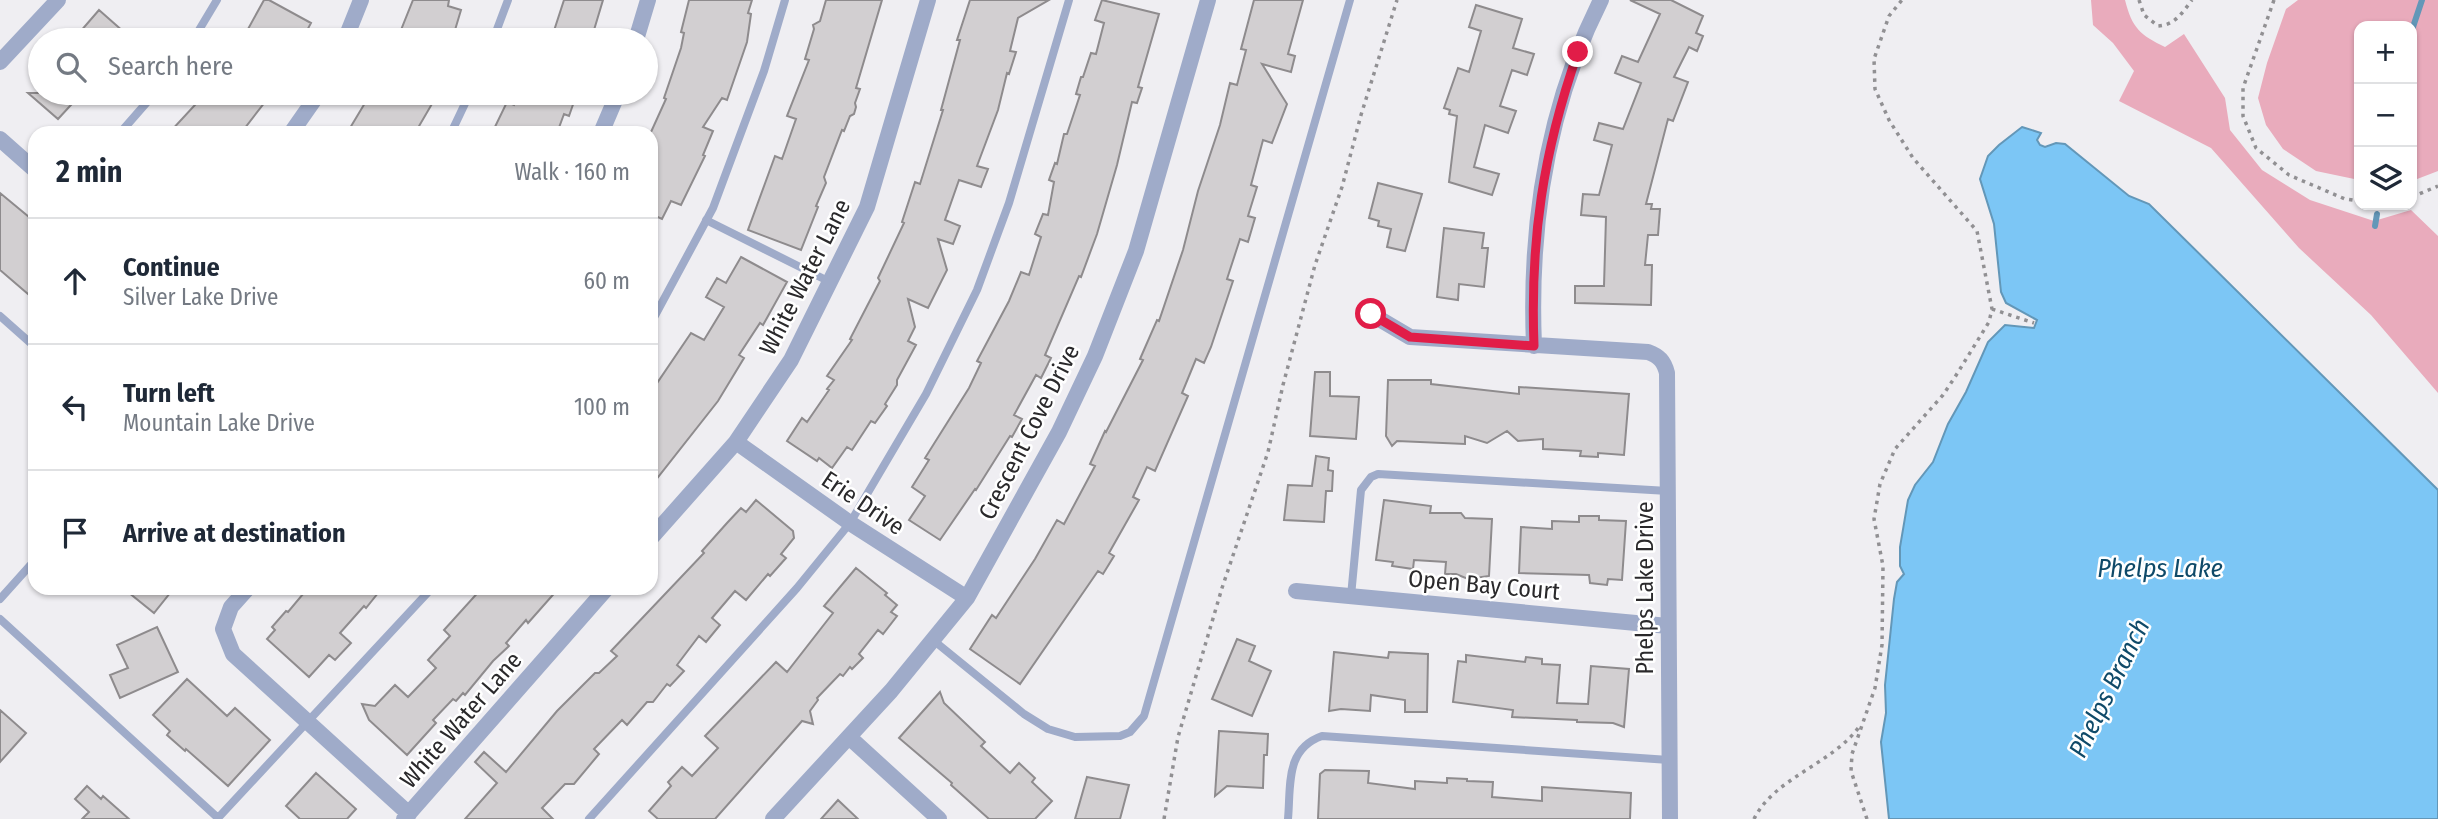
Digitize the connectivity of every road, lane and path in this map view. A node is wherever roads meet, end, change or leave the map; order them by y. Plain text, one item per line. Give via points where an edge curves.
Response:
1 (217, 0) edge
2 (361, 0) edge
3 (508, 0) edge
4 (648, 0) edge
5 (785, 0) edge
6 (928, 0) edge
7 (1069, 0) edge
8 (1208, 0) edge
9 (1350, 0) edge
10 (1397, 0) edge
11 (1601, 0) edge
12 (1902, 0) edge
13 (2139, 0) edge
14 (2192, 0) edge
15 (2274, 0) edge
16 (54, 1) edge
17 (30, 28) edge
18 (200, 28) edge
19 (350, 28) edge
20 (497, 28) edge
21 (640, 28) edge
22 (28, 30) edge
23 (0, 62) edge
24 (144, 105) edge
25 (311, 105) edge
26 (465, 105) edge
27 (613, 105) edge
28 (126, 126) edge
29 (296, 126) edge
30 (455, 126) edge
31 (604, 126) edge
32 (0, 139) edge
33 (28, 164) edge
34 (2438, 186) edge
35 (2417, 195) edge
36 (2354, 201) edge
37 (706, 220) junction
38 (830, 282) junction
39 (1992, 309) junction
40 (658, 310) edge
41 (1371, 314) dead end
42 (0, 316) edge
43 (2034, 323) dead end
44 (28, 341) edge
45 (1534, 346) junction
46 (736, 442) junction
47 (1668, 491) junction
48 (849, 523) junction
49 (658, 530) edge
50 (28, 568) edge
51 (1296, 591) dead end
52 (242, 595) edge
53 (426, 595) edge
54 (601, 595) edge
55 (1351, 596) junction
56 (967, 598) junction
57 (0, 599) edge
58 (0, 619) edge
59 (1668, 626) junction
60 (933, 640) junction
61 (308, 722) junction
62 (1863, 723) junction
63 (849, 737) junction
64 (1669, 760) junction
65 (407, 816) edge
66 (217, 818) edge
67 (589, 819) edge
68 (773, 819) edge
69 (939, 819) edge
70 (1164, 819) edge
71 (1288, 819) edge
72 (1670, 819) edge
73 (1754, 819) edge
74 (1867, 819) edge

1 - 18 lane
2 - 19 street
3 - 20 lane
4 - 21 street
5 - 37 lane via 764,71
6 - 38 street, White Water Lane via 867,207
7 - 48 lane via 1009,203 977,290 926,394
8 - 56 street, Crescent Cove Drive via 1136,251 1095,356 1059,432
9 - 60 lane via 1144,716 1120,736 1075,737 1048,729
10 - 70 path via 1308,290 1268,452 1178,737
11 - 45 street via 1564,93 1544,176 1533,261
12 - 39 path via 1889,16 1874,59 1875,89 1913,158 1977,230
13 - 14 path via 2144,15 2158,26 2168,26
15 - 36 path via 2243,88 2243,116 2256,148 2289,175
16 - 17 street
22 - 23 street
24 - 28 lane
25 - 29 street
26 - 30 lane
27 - 31 street
32 - 33 street
34 - 35 path
37 - 38 lane
37 - 40 lane
38 - 46 street, White Water Lane via 791,360
39 - 43 path
39 - 62 path via 1989,322 1949,386 1895,449 1880,484 1874,519 1883,566 1882,645
41 - 45 street via 1410,337
42 - 44 lane
45 - 47 street, Phelps Lake Drive via 1648,352 1661,359 1667,373
46 - 48 street, Erie Drive
46 - 49 street, White Water Lane
47 - 55 lane via 1378,474 1360,491
47 - 59 street, Phelps Lake Drive
48 - 56 street, Erie Drive
48 - 67 lane via 797,588
50 - 57 lane
51 - 55 street, Open Bay Court
52 - 61 street via 231,607 223,629 233,654
53 - 61 lane
54 - 65 street, White Water Lane
55 - 59 street, Open Bay Court
56 - 60 street, Crescent Cove Drive
58 - 66 lane
59 - 64 street, Phelps Lake Drive
60 - 63 street, Crescent Cove Drive
61 - 65 street
61 - 66 lane
62 - 73 path via 1849,741 1786,785
62 - 74 path via 1851,771
63 - 68 street, Crescent Cove Drive
63 - 69 street
64 - 71 lane via 1322,736 1303,745 1297,754
64 - 72 street, Phelps Lake Drive

